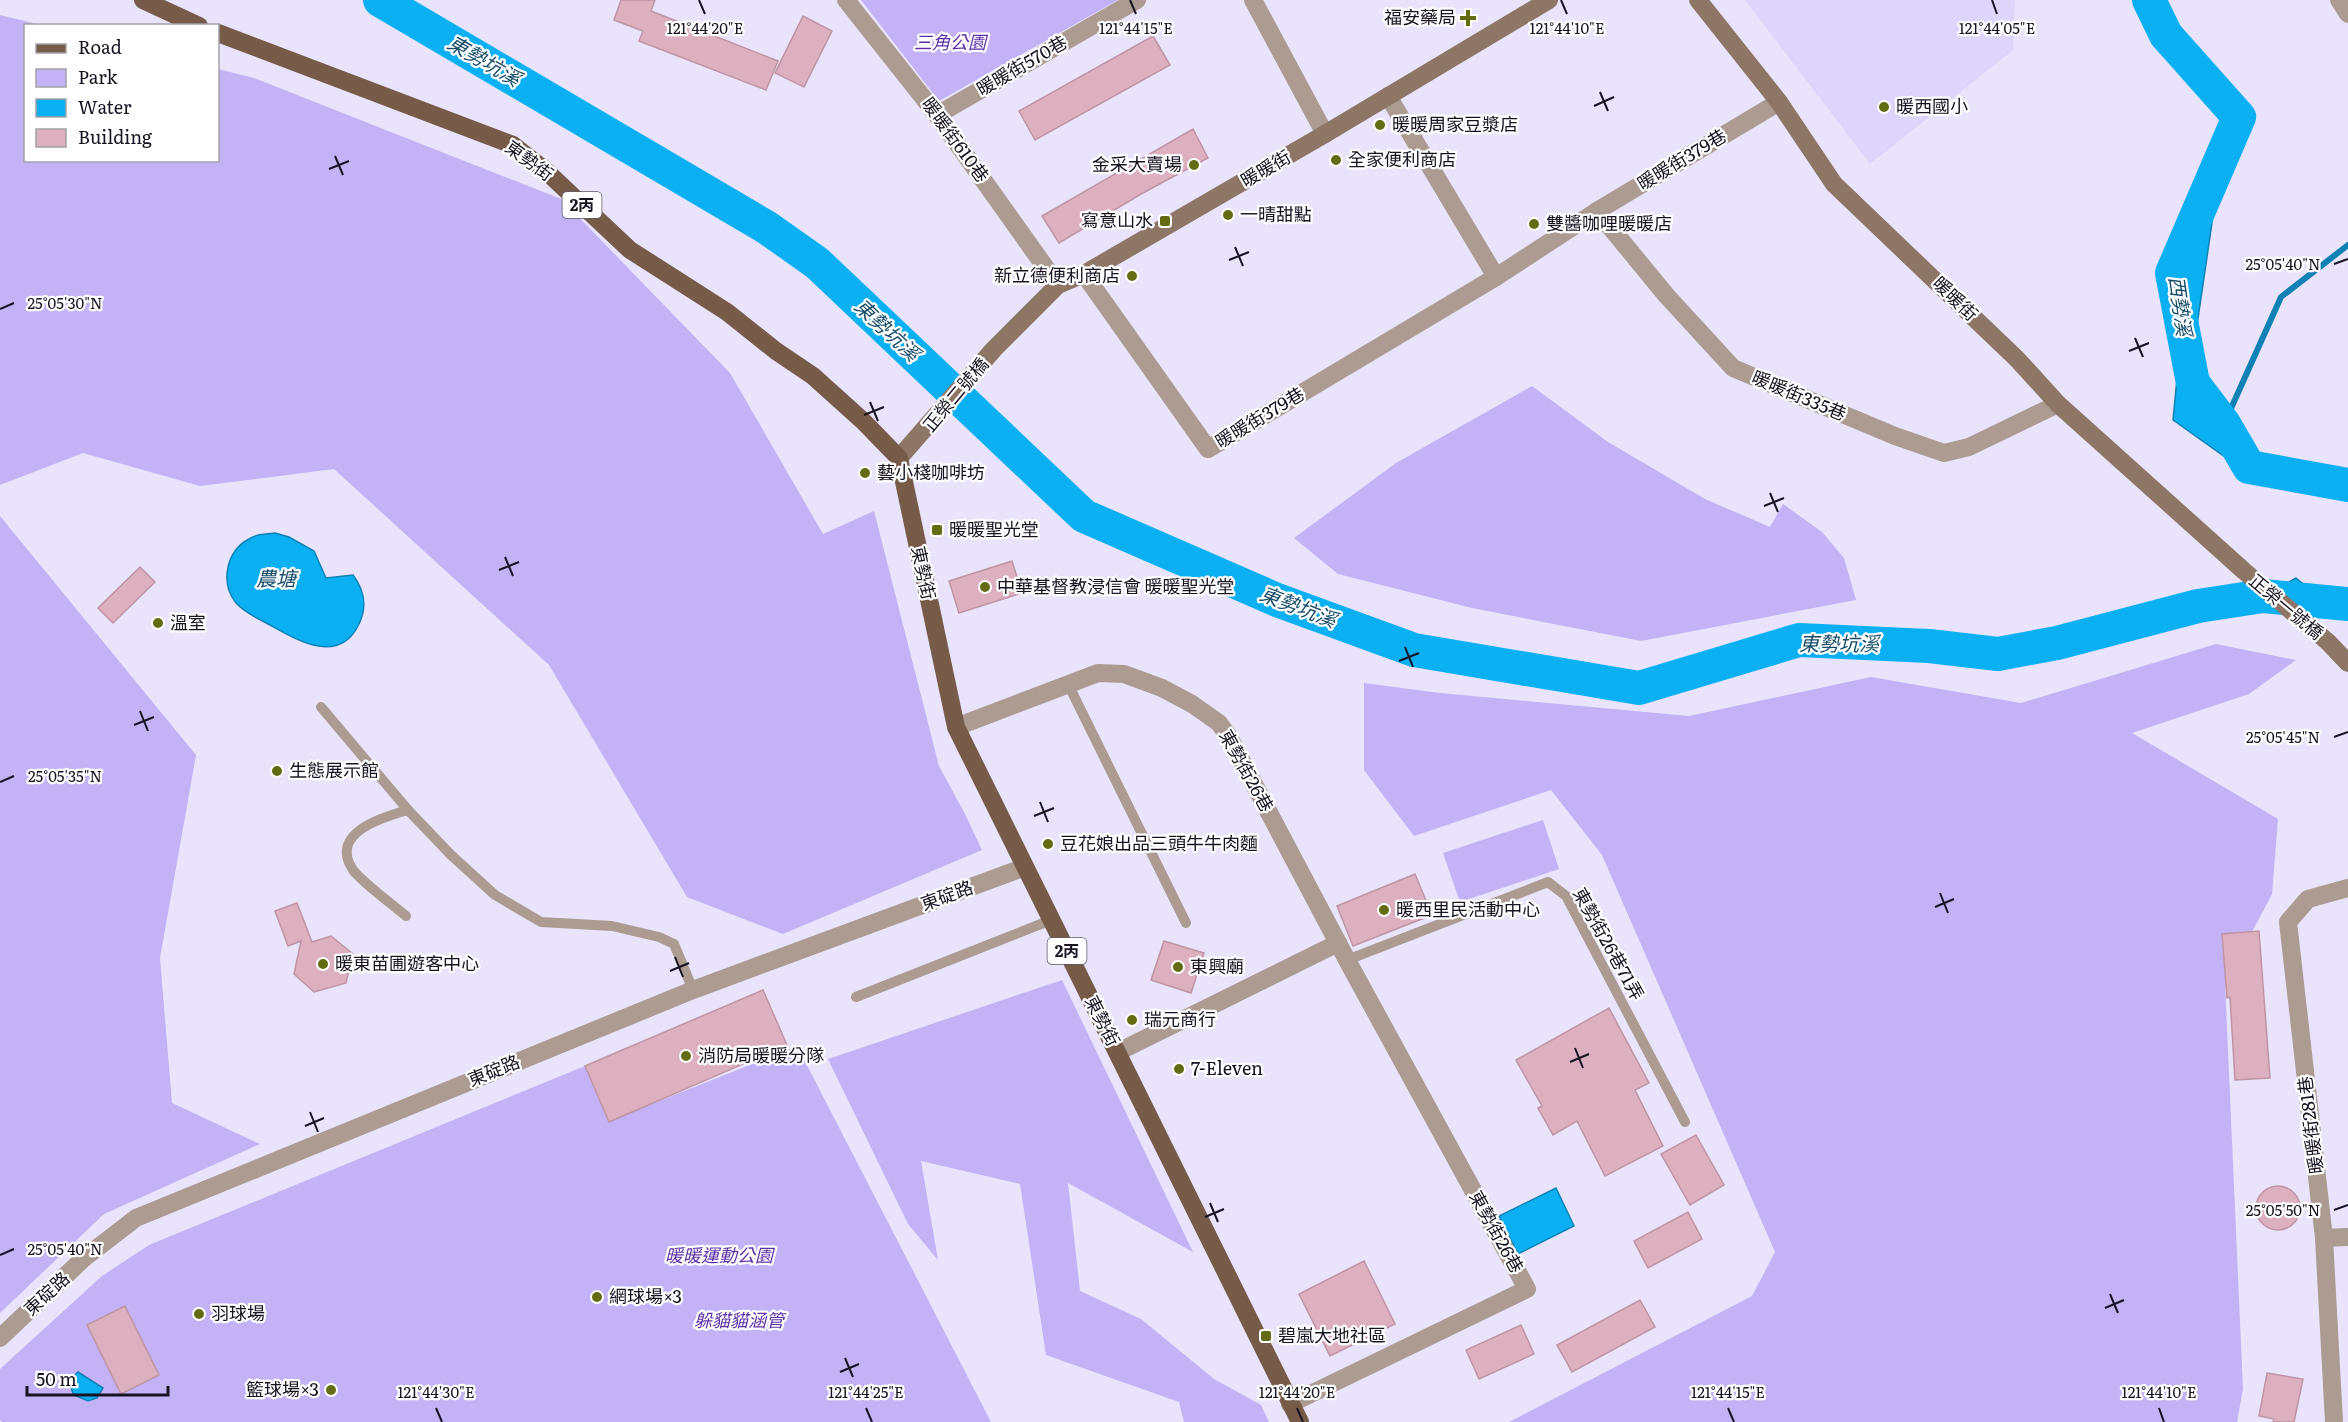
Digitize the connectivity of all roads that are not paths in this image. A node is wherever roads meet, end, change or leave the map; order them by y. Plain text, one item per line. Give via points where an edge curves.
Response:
1 (143, 0) edge
2 (846, 0) edge
3 (1137, 0) edge
4 (1253, 0) edge
5 (1549, 0) edge
6 (1698, 0) edge
7 (2339, 0) edge
8 (2348, 14) edge
9 (195, 24) edge
10 (219, 33) edge
11 (1388, 96) junction
12 (1779, 102) junction
13 (937, 115) junction
14 (1325, 134) junction
15 (1597, 211) junction
16 (1084, 274) junction
17 (1496, 277) junction
18 (1058, 285) junction
19 (994, 349) joint
20 (2058, 404) junction
21 (899, 458) junction
22 (2244, 571) joint
23 (2348, 663) edge
24 (1069, 686) junction
25 (321, 707) dead end
26 (956, 727) junction
27 (408, 810) junction
28 (1024, 867) junction
29 (2341, 889) edge
30 (406, 916) dead end
31 (1051, 920) junction
32 (1186, 923) dead end
33 (1338, 943) junction
34 (1347, 960) junction
35 (693, 990) junction
36 (856, 997) dead end
37 (1118, 1052) junction
38 (1685, 1122) dead end
39 (2348, 1237) edge
40 (2324, 1238) junction
41 (0, 1338) edge
42 (1290, 1404) junction
43 (1300, 1422) edge
44 (2334, 1422) edge

1 - 9 main road
2 - 13 street, 暖暖街610巷
3 - 13 street, 暖暖街570巷
4 - 14 street
5 - 11 street, 暖暖街
6 - 12 street, 暖暖街
7 - 8 street
10 - 21 main road, 東勢街 / 2丙 via 513,145 630,250 728,312 813,376
11 - 14 street, 暖暖街
11 - 17 street
12 - 15 street, 暖暖街379巷
12 - 20 street, 暖暖街 via 1834,184 2017,359
13 - 18 street, 暖暖街610巷
14 - 16 street, 暖暖街
15 - 17 street, 暖暖街379巷
15 - 20 street, 暖暖街335巷 via 1733,368 1895,436 1944,453 1969,447
16 - 17 street, 暖暖街379巷 via 1208,449
16 - 18 street, 暖暖街
18 - 19 street, 暖暖街
19 - 21 street, 正榮二號橋
20 - 22 street, 暖暖街
21 - 26 main road, 東勢街 / 2丙
22 - 23 street, 正榮一號橋
24 - 26 street, 東勢街26巷
24 - 32 lane
24 - 33 street, 東勢街26巷 via 1098,673 1124,674 1162,688 1219,723 1230,737
25 - 27 lane
26 - 28 main road, 東勢街 / 2丙
27 - 30 lane via 368,822 351,837 347,853 353,869
27 - 35 lane via 495,895 542,922 612,926 674,944
28 - 31 main road, 東勢街 / 2丙
28 - 35 street, 東碇路
29 - 40 street, 暖暖街281巷 via 2308,900 2288,922
31 - 36 lane
31 - 37 main road, 東勢街 / 2丙
33 - 34 street, 東勢街26巷
33 - 37 street
34 - 38 lane, 東勢街26巷71弄 via 1548,882 1566,896
34 - 42 street, 東勢街26巷 via 1527,1289
35 - 41 street, 東碇路 via 136,1218 83,1259
37 - 42 main road, 東勢街 / 2丙
39 - 40 street
40 - 44 street, 暖暖街281巷
42 - 43 main road, 東勢街 / 2丙

